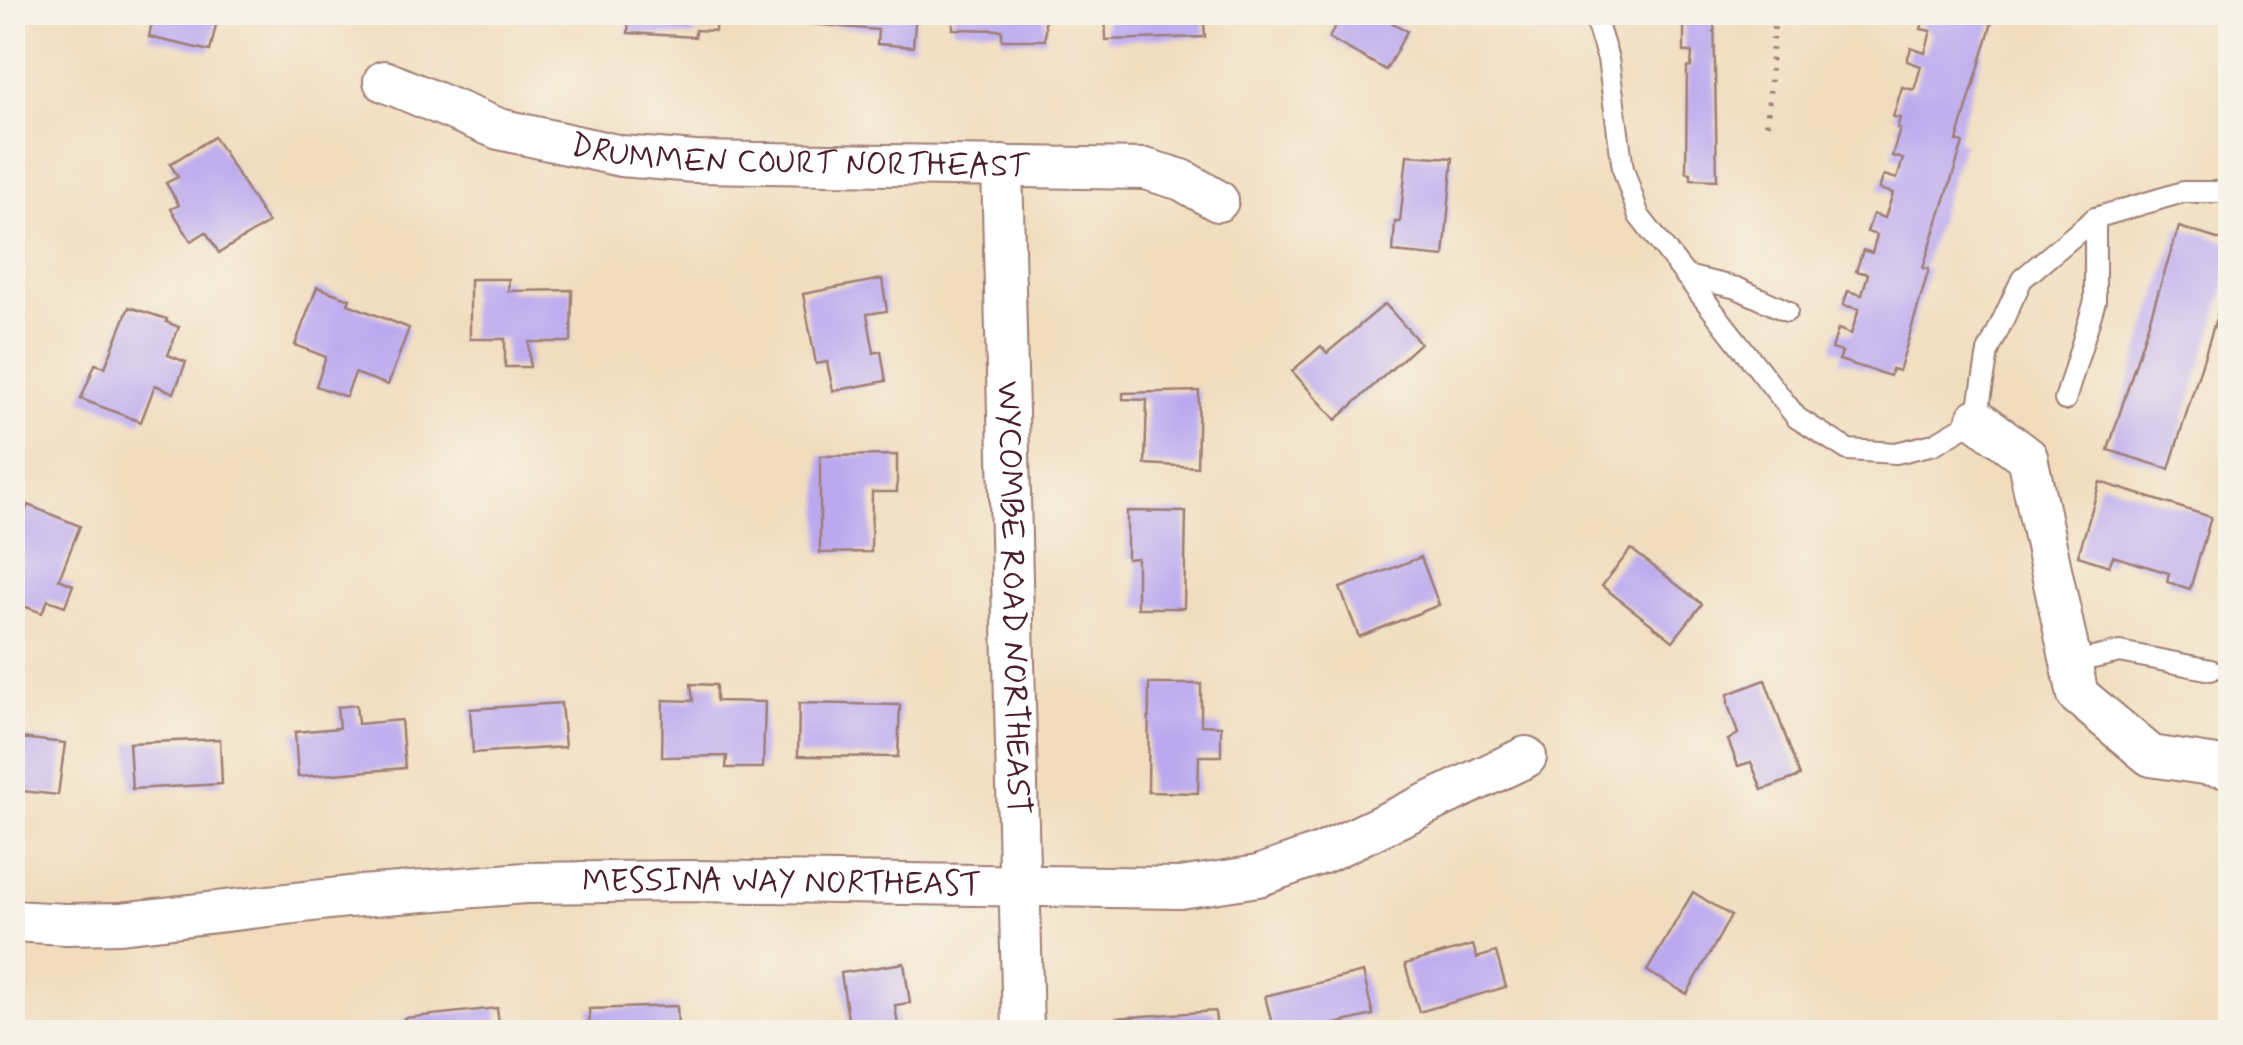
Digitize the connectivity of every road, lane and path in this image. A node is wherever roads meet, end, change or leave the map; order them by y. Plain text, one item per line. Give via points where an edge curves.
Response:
1 (1593, 12) edge
2 (1775, 12) edge
3 (384, 81) dead end
4 (1767, 124) dead end
5 (1002, 166) junction
6 (2230, 192) edge
7 (1218, 201) dead end
8 (2095, 218) junction
9 (1686, 276) junction
10 (1787, 310) dead end
11 (2065, 400) dead end
12 (1977, 419) junction
13 (2071, 663) junction
14 (2212, 670) dead end
15 (1526, 757) dead end
16 (2230, 768) edge
17 (1020, 887) junction
18 (12, 921) edge
19 (1023, 1032) edge

1 - 9 lane via 1608,59 1623,170 1639,216
2 - 4 path
3 - 5 street, DRUMMEN COURT NORTHEAST via 499,128 620,156
5 - 7 street, DRUMMEN COURT NORTHEAST via 1145,170 1182,180
5 - 17 street, WYCOMBE ROAD NORTHEAST
6 - 8 lane via 2183,192
8 - 11 lane via 2095,301
8 - 12 lane via 2022,279 1988,352
9 - 10 lane
9 - 12 lane via 1796,418 1848,450 1896,453 1934,444
12 - 13 street via 2026,457
13 - 14 lane via 2120,652
13 - 16 street via 2078,695 2151,756
15 - 17 street, MESSINA WAY NORTHEAST via 1323,853 1258,876 1180,888
17 - 18 street, MESSINA WAY NORTHEAST via 525,883 120,924
17 - 19 street, WYCOMBE ROAD NORTHEAST

